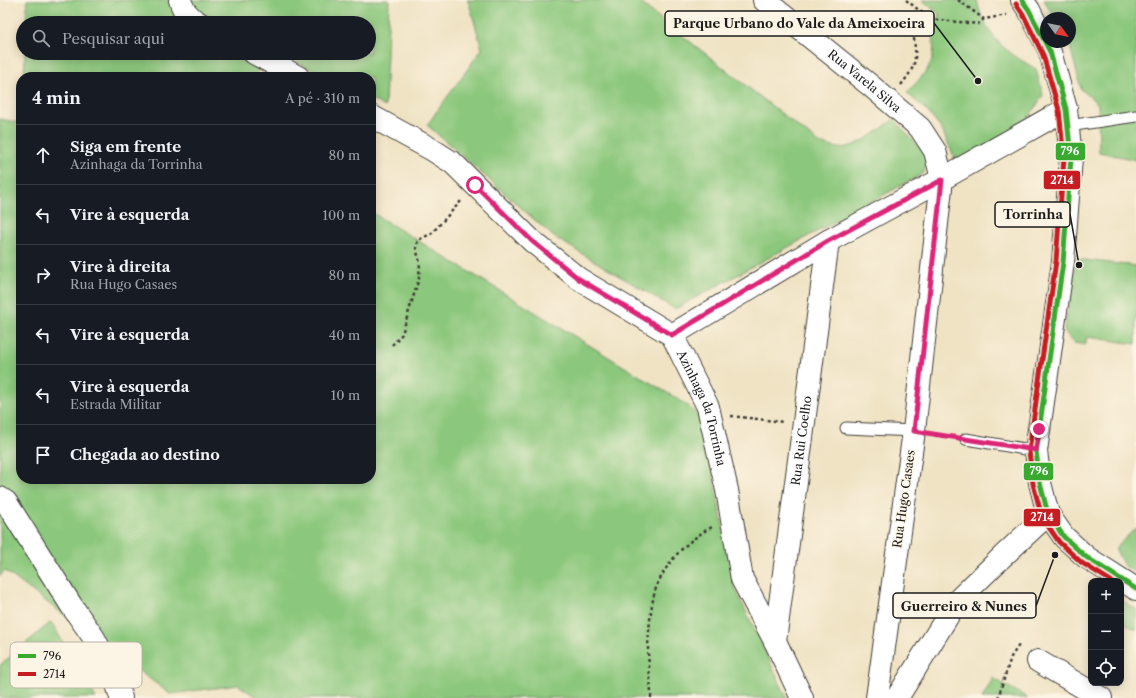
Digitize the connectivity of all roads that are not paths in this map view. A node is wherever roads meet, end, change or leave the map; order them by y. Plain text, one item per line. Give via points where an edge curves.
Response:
1 (180, 0) edge
2 (764, 0) edge
3 (1022, 0) edge
4 (189, 16) edge
5 (267, 60) edge
6 (289, 72) edge
7 (1136, 116) edge
8 (1067, 118) junction
9 (376, 119) edge
10 (942, 180) junction
11 (828, 241) junction
12 (672, 335) junction
13 (846, 428) dead end
14 (914, 431) junction
15 (966, 440) road end
16 (1036, 450) junction
17 (0, 498) edge
18 (1048, 514) junction
19 (1136, 589) edge
20 (775, 641) junction
21 (96, 642) edge
22 (1038, 661) dead end
23 (802, 698) edge
24 (877, 698) edge
25 (898, 698) edge
26 (1101, 698) edge

1 - 4 street via 182,8
2 - 10 street, Rua Varela Silva via 920,128 935,151
3 - 8 street via 1050,52
5 - 6 street
7 - 8 lane
8 - 10 street
8 - 16 street via 1071,158 1063,262
9 - 12 street, Azinhaga da Torrinha via 453,163 532,241 579,279
10 - 11 street
10 - 14 street, Rua Hugo Casaes
11 - 12 street
11 - 20 street, Rua Rui Coelho
12 - 20 street, Azinhaga da Torrinha via 703,394 710,414 730,504 742,579
13 - 14 lane
14 - 24 street, Rua Hugo Casaes
15 - 16 lane
16 - 18 street via 1040,483
17 - 21 street via 6,502
18 - 19 street via 1064,537 1086,557
18 - 25 street via 957,601
20 - 23 street, Azinhaga da Torrinha
22 - 26 street

